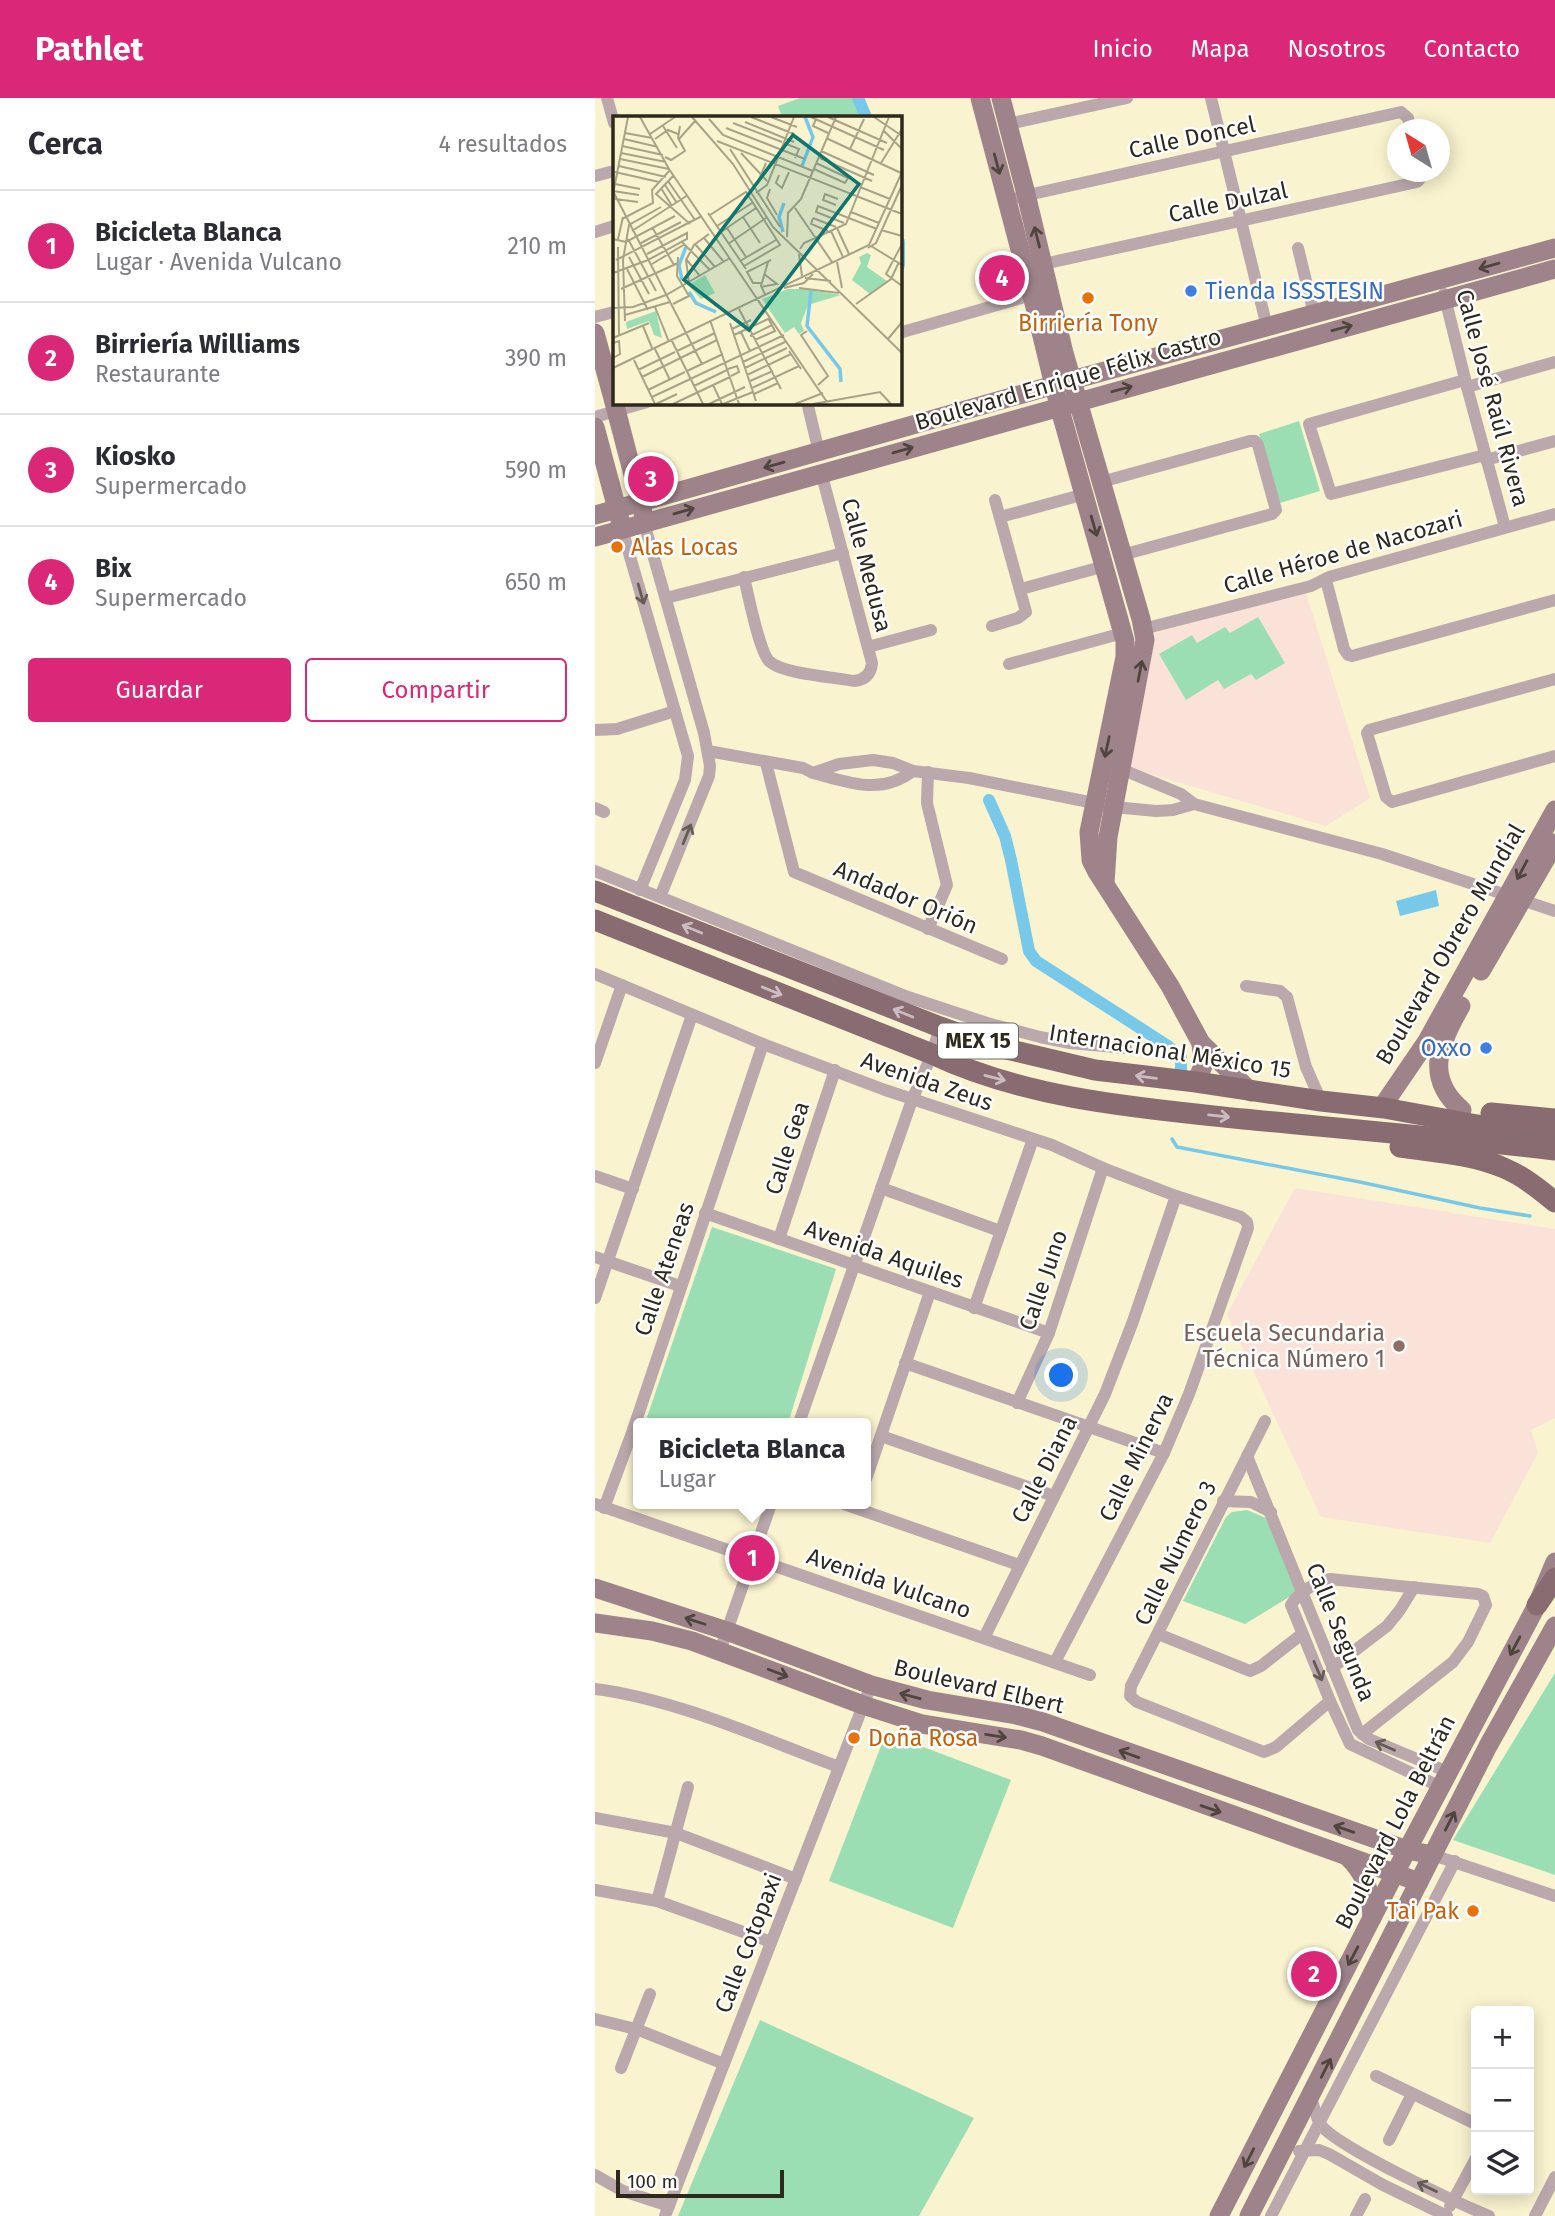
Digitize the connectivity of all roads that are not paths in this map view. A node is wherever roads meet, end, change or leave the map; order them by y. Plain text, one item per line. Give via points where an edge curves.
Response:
1 (607, 98) edge
2 (980, 98) edge
3 (1001, 98) edge
4 (1127, 98) edge
5 (1211, 98) edge
6 (1407, 119) edge
7 (613, 120) edge
8 (1008, 124) junction
9 (1224, 152) junction
10 (613, 171) edge
11 (595, 176) edge
12 (1417, 182) edge
13 (1027, 194) junction
14 (1007, 201) junction
15 (1241, 220) junction
16 (613, 226) edge
17 (595, 232) edge
18 (1298, 248) dead end
19 (1555, 248) edge
20 (1034, 266) junction
21 (1555, 270) edge
22 (1443, 290) junction
23 (1032, 295) junction
24 (613, 312) edge
25 (1314, 314) junction
26 (595, 317) edge
27 (1267, 327) junction
28 (901, 332) edge
29 (595, 333) edge
30 (1555, 362) edge
31 (1063, 383) junction
32 (1466, 384) junction
33 (613, 398) edge
34 (807, 404) edge
35 (1068, 404) junction
36 (615, 405) edge
37 (595, 417) edge
38 (595, 426) edge
39 (1555, 441) edge
40 (819, 452) junction
41 (1486, 457) junction
42 (1085, 460) junction
43 (821, 472) junction
44 (1101, 482) junction
45 (1085, 494) junction
46 (995, 500) dead end
47 (642, 502) junction
48 (617, 509) junction
49 (1555, 514) edge
50 (595, 515) edge
51 (1000, 517) junction
52 (644, 523) junction
53 (1506, 527) junction
54 (622, 529) junction
55 (595, 537) edge
56 (843, 553) junction
57 (1122, 555) junction
58 (1105, 566) junction
59 (744, 577) junction
60 (1326, 580) junction
61 (1119, 583) junction
62 (1021, 589) junction
63 (666, 598) junction
64 (1555, 600) edge
65 (992, 626) dead end
66 (1143, 629) junction
67 (931, 630) dead end
68 (1123, 633) junction
69 (868, 647) junction
70 (1009, 664) dead end
71 (1555, 679) edge
72 (675, 710) junction
73 (595, 730) edge
74 (708, 751) junction
75 (1555, 756) edge
76 (766, 763) junction
77 (1121, 769) junction
78 (913, 771) junction
79 (928, 772) junction
80 (813, 773) junction
81 (1095, 803) junction
82 (1194, 804) junction
83 (1114, 807) junction
84 (1555, 810) edge
85 (1555, 843) edge
86 (595, 871) edge
87 (1105, 883) junction
88 (640, 890) junction
89 (595, 891) edge
90 (660, 897) junction
91 (1516, 898) junction
92 (1555, 911) edge
93 (595, 920) edge
94 (928, 929) junction
95 (1002, 959) dead end
96 (595, 974) edge
97 (622, 985) junction
98 (1247, 986) dead end
99 (692, 1015) junction
100 (940, 1027) junction
101 (1201, 1043) junction
102 (763, 1044) junction
103 (1126, 1048) dead end
104 (932, 1054) junction
105 (595, 1063) edge
106 (835, 1070) junction
107 (1196, 1083) junction
108 (1251, 1092) junction
109 (912, 1100) junction
110 (1321, 1101) junction
111 (1386, 1101) junction
112 (1362, 1105) junction
113 (1555, 1119) edge
114 (1473, 1126) junction
115 (1357, 1130) junction
116 (1555, 1135) edge
117 (1033, 1139) junction
118 (1555, 1150) edge
119 (1103, 1168) junction
120 (595, 1176) edge
121 (881, 1188) junction
122 (633, 1189) junction
123 (1176, 1196) junction
124 (1555, 1202) edge
125 (705, 1213) junction
126 (1247, 1222) joint
127 (1000, 1231) junction
128 (779, 1239) junction
129 (601, 1259) edge
130 (854, 1265) junction
131 (680, 1286) junction
132 (930, 1292) junction
133 (595, 1298) edge
134 (974, 1308) junction
135 (1049, 1334) junction
136 (905, 1363) junction
137 (1017, 1403) junction
138 (640, 1418) edge
139 (801, 1418) edge
140 (1265, 1421) dead end
141 (1089, 1428) junction
142 (881, 1436) junction
143 (633, 1437) edge
144 (1164, 1453) junction
145 (1247, 1456) junction
146 (871, 1465) edge
147 (1054, 1496) junction
148 (1223, 1501) junction
149 (599, 1506) edge
150 (769, 1509) edge
151 (863, 1509) edge
152 (1271, 1512) junction
153 (752, 1559) junction
154 (1555, 1562) edge
155 (1019, 1565) junction
156 (1555, 1578) edge
157 (1414, 1587) junction
158 (595, 1588) edge
159 (1303, 1593) junction
160 (1537, 1605) junction
161 (595, 1623) edge
162 (1555, 1626) edge
163 (727, 1631) junction
164 (1158, 1634) junction
165 (1302, 1634) junction
166 (984, 1638) junction
167 (720, 1651) junction
168 (1055, 1662) junction
169 (1332, 1668) junction
170 (1090, 1675) dead end
171 (871, 1685) junction
172 (595, 1689) edge
173 (1330, 1701) junction
174 (863, 1705) junction
175 (1362, 1734) junction
176 (839, 1767) junction
177 (1169, 1768) junction
178 (1445, 1780) junction
179 (688, 1787) dead end
180 (1161, 1791) junction
181 (595, 1818) edge
182 (676, 1832) junction
183 (1407, 1850) junction
184 (1433, 1855) junction
185 (1348, 1856) junction
186 (1455, 1861) junction
187 (1395, 1874) junction
188 (796, 1879) junction
189 (1419, 1882) junction
190 (595, 1890) edge
191 (1555, 1896) edge
192 (657, 1901) junction
193 (1372, 1920) junction
194 (771, 1942) junction
195 (650, 1993) dead end
196 (595, 2019) edge
197 (636, 2029) junction
198 (724, 2064) junction
199 (621, 2068) dead end
200 (1376, 2076) dead end
201 (1412, 2094) junction
202 (1311, 2098) junction
203 (1471, 2122) edge
204 (1319, 2123) junction
205 (1389, 2140) dead end
206 (1306, 2150) junction
207 (1357, 2150) junction
208 (1282, 2156) junction
209 (1471, 2167) edge
210 (1352, 2168) junction
211 (595, 2175) edge
212 (1555, 2177) edge
213 (1364, 2199) dead end
214 (1454, 2199) junction
215 (667, 2211) edge
216 (1219, 2216) edge
217 (1249, 2216) edge
218 (1271, 2216) edge
219 (1356, 2216) edge
220 (1446, 2216) edge
221 (1489, 2216) edge
222 (1535, 2216) edge

1 - 7 street
2 -> 14 street
3 - 8 street
4 - 8 street
5 - 9 street
6 - 9 street, Calle Doncel via 1401,112
8 - 13 street
9 - 13 street, Calle Doncel
9 - 15 street
10 - 11 street
12 - 15 street, Calle Dulzal
13 - 14 street, Calle Doncel
20 -> 13 street
14 - 20 street
15 - 20 street, Calle Dulzal
15 - 27 street
16 - 17 street
18 - 25 street
19 -> 22 street, Boulevard Enrique Félix Castro
20 - 23 street
20 - 31 street
21 - 22 street, Boulevard Enrique Félix Castro
22 - 25 street, Boulevard Enrique Félix Castro
22 - 32 street, Calle José Raúl Rivera
35 -> 22 street, Boulevard Enrique Félix Castro
23 - 28 street
23 - 31 street
24 - 26 street
25 - 27 street, Boulevard Enrique Félix Castro
27 - 31 street, Boulevard Enrique Félix Castro
29 - 33 street
30 - 32 street
31 - 35 street
31 - 40 street, Boulevard Enrique Félix Castro
32 - 41 street, Calle José Raúl Rivera
32 - 41 street via 1309,424 1331,494
34 - 40 street
35 - 42 street
43 -> 35 street, Boulevard Enrique Félix Castro
36 - 37 street
36 - 47 street
38 - 48 street
39 - 41 street
40 -> 47 street, Boulevard Enrique Félix Castro
41 - 53 street, Calle José Raúl Rivera
42 - 44 street
42 - 45 street
52 -> 43 street, Boulevard Enrique Félix Castro
43 - 56 street, Calle Medusa
44 - 57 street
44 - 57 street via 1255,441 1258,445 1276,510 1272,514
45 - 51 street
45 -> 58 street
46 - 51 street
47 - 48 street, Boulevard Enrique Félix Castro
47 - 52 street
48 - 50 street, Boulevard Enrique Félix Castro
48 - 54 street
49 - 53 street, Calle Héroe de Nacozari
51 - 62 street
52 - 54 street, Boulevard Enrique Félix Castro
52 - 63 street
53 - 60 street, Calle Héroe de Nacozari
54 - 55 street, Boulevard Enrique Félix Castro
54 -> 72 street
56 - 59 street
56 - 69 street, Calle Medusa
57 - 61 street
58 - 61 street
58 - 62 street
59 - 63 street
59 - 69 street, Calle Medusa via 771,662 854,681 865,678 872,669
60 - 64 street via 1344,649 1352,656
60 - 66 street, Calle Héroe de Nacozari
61 - 66 street
61 - 68 street
62 - 65 street via 1026,612
63 - 74 street
77 -> 66 street via 1145,649
67 - 69 street
68 - 70 street
68 -> 81 street via 1125,657
71 - 75 street via 1367,732 1389,801
72 - 73 street via 617,729
72 - 88 street via 687,748 687,773
74 - 76 street
90 -> 74 street via 706,784
76 - 80 street
76 - 94 street, Andador Orión via 794,872
77 - 82 street
77 - 83 street
78 - 79 street
78 - 80 street via 873,761 839,764
78 - 80 street via 876,786
79 - 81 street
79 - 94 street via 927,803 947,885
81 - 83 street
81 - 87 street via 1091,860
82 - 83 street via 1156,811
82 - 91 street via 1382,855
83 - 87 street
84 -> 91 street, Boulevard Obrero Mundial
85 - 91 street, Boulevard Obrero Mundial
86 - 88 street
87 - 101 street
88 - 90 street
100 -> 89 main road, Internacional México 15 / MEX 15
90 - 103 street via 897,993 974,1018 1070,1043
91 - 92 street
91 - 111 street, Boulevard Obrero Mundial
91 - 114 street, Boulevard Obrero Mundial via 1450,1024 1438,1067 1445,1094
93 -> 104 main road, Internacional México 15 / MEX 15
94 - 95 street, Andador Orión
96 - 97 street, Avenida Zeus
97 - 99 street, Avenida Zeus
97 - 105 street
98 - 110 street via 1280,990 1287,997 1306,1068
99 - 102 street, Avenida Zeus
99 - 122 street
100 - 104 street
107 -> 100 main road, Internacional México 15 / MEX 15 via 1095,1070 990,1045
101 - 107 street via 1203,1066
101 - 108 street
102 - 106 street, Avenida Zeus
102 - 125 street, Calle Ateneas
104 - 109 street
104 -> 115 main road, Internacional México 15 / MEX 15 via 967,1071 1070,1096
106 - 109 street, Avenida Zeus
106 - 128 street, Calle Gea
107 - 108 main road, Internacional México 15 / MEX 15
108 - 110 main road, Internacional México 15 / MEX 15
109 - 117 street, Avenida Zeus
109 - 121 street
110 - 112 main road, Internacional México 15 / MEX 15
111 - 112 main road
111 - 114 main road
112 - 114 main road, Internacional México 15 / MEX 15
113 - 114 main road
114 - 115 main road, Internacional México 15 / MEX 15
114 - 116 main road, Internacional México 15 / MEX 15
114 - 118 main road, Internacional México 15 / MEX 15
115 - 124 main road via 1379,1143 1504,1168
117 - 119 street, Avenida Zeus
117 - 127 street
119 - 123 street, Avenida Zeus
119 - 135 street, Calle Juno
120 - 122 street
121 - 127 street
121 - 130 street
122 - 129 street
123 - 126 street, Avenida Zeus
123 - 141 street, Calle Diana via 1132,1324
125 - 128 street, Avenida Aquiles
125 - 131 street, Calle Ateneas
126 - 144 street, Calle Minerva via 1203,1356
127 - 134 street
128 - 130 street, Avenida Aquiles
129 - 131 street
129 - 133 street
130 - 132 street, Avenida Aquiles
130 - 139 street
131 - 138 street, Calle Ateneas
132 - 134 street, Avenida Aquiles
132 - 136 street
134 - 135 street, Avenida Aquiles
135 - 137 street, Calle Juno
136 - 137 street
136 - 142 street
137 - 141 street
140 - 145 street, Calle Número 3
141 - 144 street
141 - 147 street, Calle Diana
142 - 146 street
142 - 147 street
143 - 149 street, Calle Ateneas
144 - 168 street, Calle Minerva
145 - 148 street, Calle Número 3
145 - 152 street, Calle Segunda
147 - 155 street, Calle Diana
148 - 152 street via 1251,1502
148 - 164 street, Calle Número 3
149 - 153 street, Avenida Vulcano
150 - 153 street
151 - 155 street
152 - 159 street, Calle Segunda
153 - 163 street
153 - 166 street, Avenida Vulcano
154 - 160 street, Boulevard Lola Beltrán
155 - 166 street, Calle Diana
156 - 160 main road
157 - 159 street via 1330,1579
157 - 169 street via 1387,1626
157 - 175 street via 1478,1594 1486,1605 1453,1662
163 -> 158 street, Boulevard Elbert
159 - 165 street, Calle Segunda via 1292,1602
159 - 169 street, Calle Segunda
160 -> 178 street, Boulevard Lola Beltrán
161 - 167 street, Boulevard Elbert via 673,1635
184 -> 162 street
163 - 167 street
163 - 171 street, Boulevard Elbert
164 - 165 street via 1249,1671
164 - 173 street, Calle Número 3 via 1130,1696 1263,1752 1276,1747
165 -> 173 street, Calle Segunda
166 - 168 street, Avenida Vulcano
167 -> 174 street, Boulevard Elbert
168 - 170 street, Avenida Vulcano
169 - 175 street, Calle Segunda
171 - 174 street, Calle Cotopaxi
177 -> 171 street, Boulevard Elbert via 1026,1717
172 - 176 street via 665,1704
173 - 178 street, Calle Segunda via 1347,1740 1355,1747
174 - 176 street, Calle Cotopaxi
174 -> 180 street, Boulevard Elbert via 922,1724 1021,1740
178 -> 175 street, Calle Segunda
176 - 188 street, Calle Cotopaxi
177 - 180 street
183 -> 177 street, Boulevard Elbert
178 - 183 street, Boulevard Lola Beltrán
179 - 182 street
180 -> 185 street, Boulevard Elbert
181 - 182 street
182 - 188 street
182 - 192 street
183 - 184 street, Boulevard Elbert
183 - 187 street, Boulevard Lola Beltrán
184 - 186 street
184 - 189 street
185 - 187 street, Boulevard Elbert
185 - 193 street via 1367,1883
186 - 191 street
186 - 204 street
187 - 189 street, Boulevard Elbert
187 - 193 street, Boulevard Lola Beltrán
188 - 194 street, Calle Cotopaxi
202 -> 189 street
190 - 192 street
192 - 194 street
193 -> 216 street, Boulevard Lola Beltrán
194 - 198 street, Calle Cotopaxi
195 - 197 street
196 - 197 street
197 - 198 street
197 - 199 street
198 - 215 street, Calle Cotopaxi
200 - 201 street
201 - 203 street
201 - 205 street
202 - 204 street
202 - 208 street
204 - 206 street
204 - 207 street
206 - 208 street
206 - 210 street via 1319,2150
206 - 218 street
207 - 210 street
214 -> 207 street
208 - 217 street
209 - 214 street
210 - 220 street
211 - 215 street
212 - 222 street
213 - 219 street
214 - 220 street
214 - 221 street

